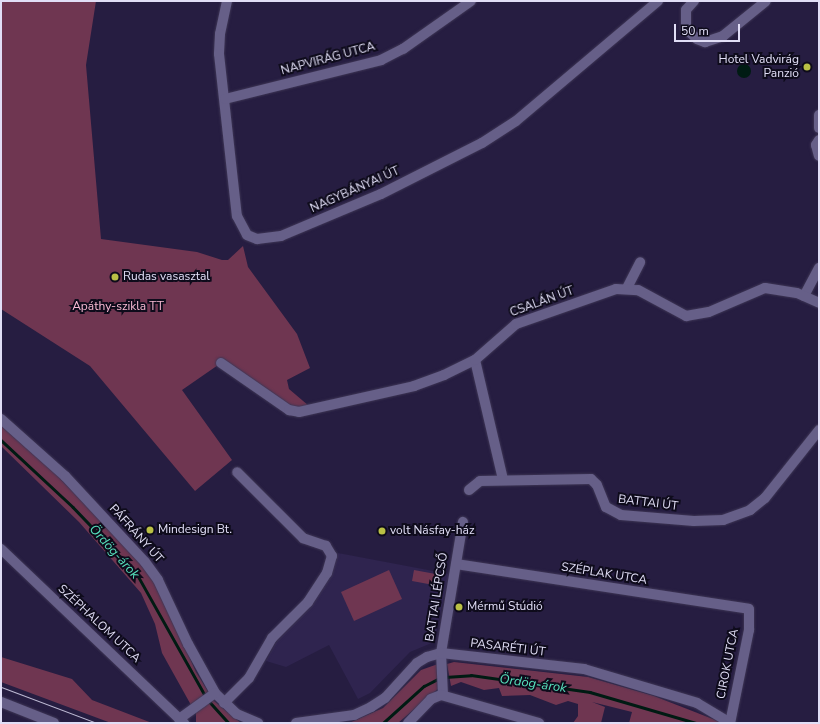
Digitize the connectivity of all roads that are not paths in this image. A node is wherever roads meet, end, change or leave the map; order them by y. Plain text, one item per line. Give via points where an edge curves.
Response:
1 (227, 1) edge
2 (471, 1) edge
3 (658, 1) edge
4 (694, 1) edge
5 (766, 1) edge
6 (225, 100) junction
7 (819, 115) edge
8 (819, 128) edge
9 (819, 140) edge
10 (819, 156) edge
11 (640, 262) dead end
12 (819, 268) edge
13 (627, 288) junction
14 (804, 296) junction
15 (819, 303) edge
16 (475, 360) junction
17 (221, 363) dead end
18 (1, 419) edge
19 (819, 430) edge
20 (236, 472) dead end
21 (503, 479) junction
22 (469, 490) dead end
23 (463, 522) dead end
24 (1, 550) edge
25 (456, 564) junction
26 (749, 609) joint
27 (441, 653) junction
28 (443, 691) junction
29 (215, 693) junction
30 (1, 702) edge
31 (224, 703) junction
32 (182, 721) edge
33 (54, 723) edge
34 (258, 723) edge
35 (296, 723) edge
36 (408, 723) edge
37 (539, 723) edge
38 (730, 723) edge

1 - 6 street, NAGYBÁNYAI ÚT via 220,34
2 - 6 street, NAPVIRÁG UTCA via 403,49 381,60
3 - 6 street, NAGYBÁNYAI ÚT via 516,121 482,143 381,194 268,239 257,240 247,235 237,216
4 - 5 street via 686,10 686,29 697,39 705,42 723,36
7 - 8 street
9 - 10 street via 816,145
11 - 13 street
12 - 14 street
13 - 14 street, CSALÁN ÚT via 638,290 686,316 710,312 765,288 780,289
13 - 16 street, CSALÁN ÚT via 608,291 516,324
14 - 15 street, CSALÁN ÚT
16 - 17 street, CSALÁN ÚT via 414,386 299,412 289,410
16 - 21 street
18 - 29 street, PÁFRÁNY ÚT via 65,476 145,562 158,580 188,644
19 - 21 street, BATTAI ÚT via 765,498 750,510 722,520 694,521 616,513 606,507 597,485 591,479
20 - 31 street via 303,538 326,546 332,556 327,573 308,602 272,638 249,678
21 - 22 street via 480,481
23 - 25 street, BATTAI LÉPCSŐ
24 - 32 street, SZÉPHALOM UTCA
25 - 26 street, SZÉPLAK UTCA
25 - 27 street, BATTAI LÉPCSŐ
26 - 38 street, CIROK UTCA via 749,630
27 - 28 street, BATTAI LÉPCSŐ
27 - 35 street, PASARÉTI ÚT via 417,663 385,698 366,709 339,717
27 - 38 street, PASARÉTI ÚT via 584,669 697,703
28 - 36 street via 431,699
28 - 37 street
29 - 31 street
29 - 32 street
30 - 33 street
31 - 34 street via 244,718

